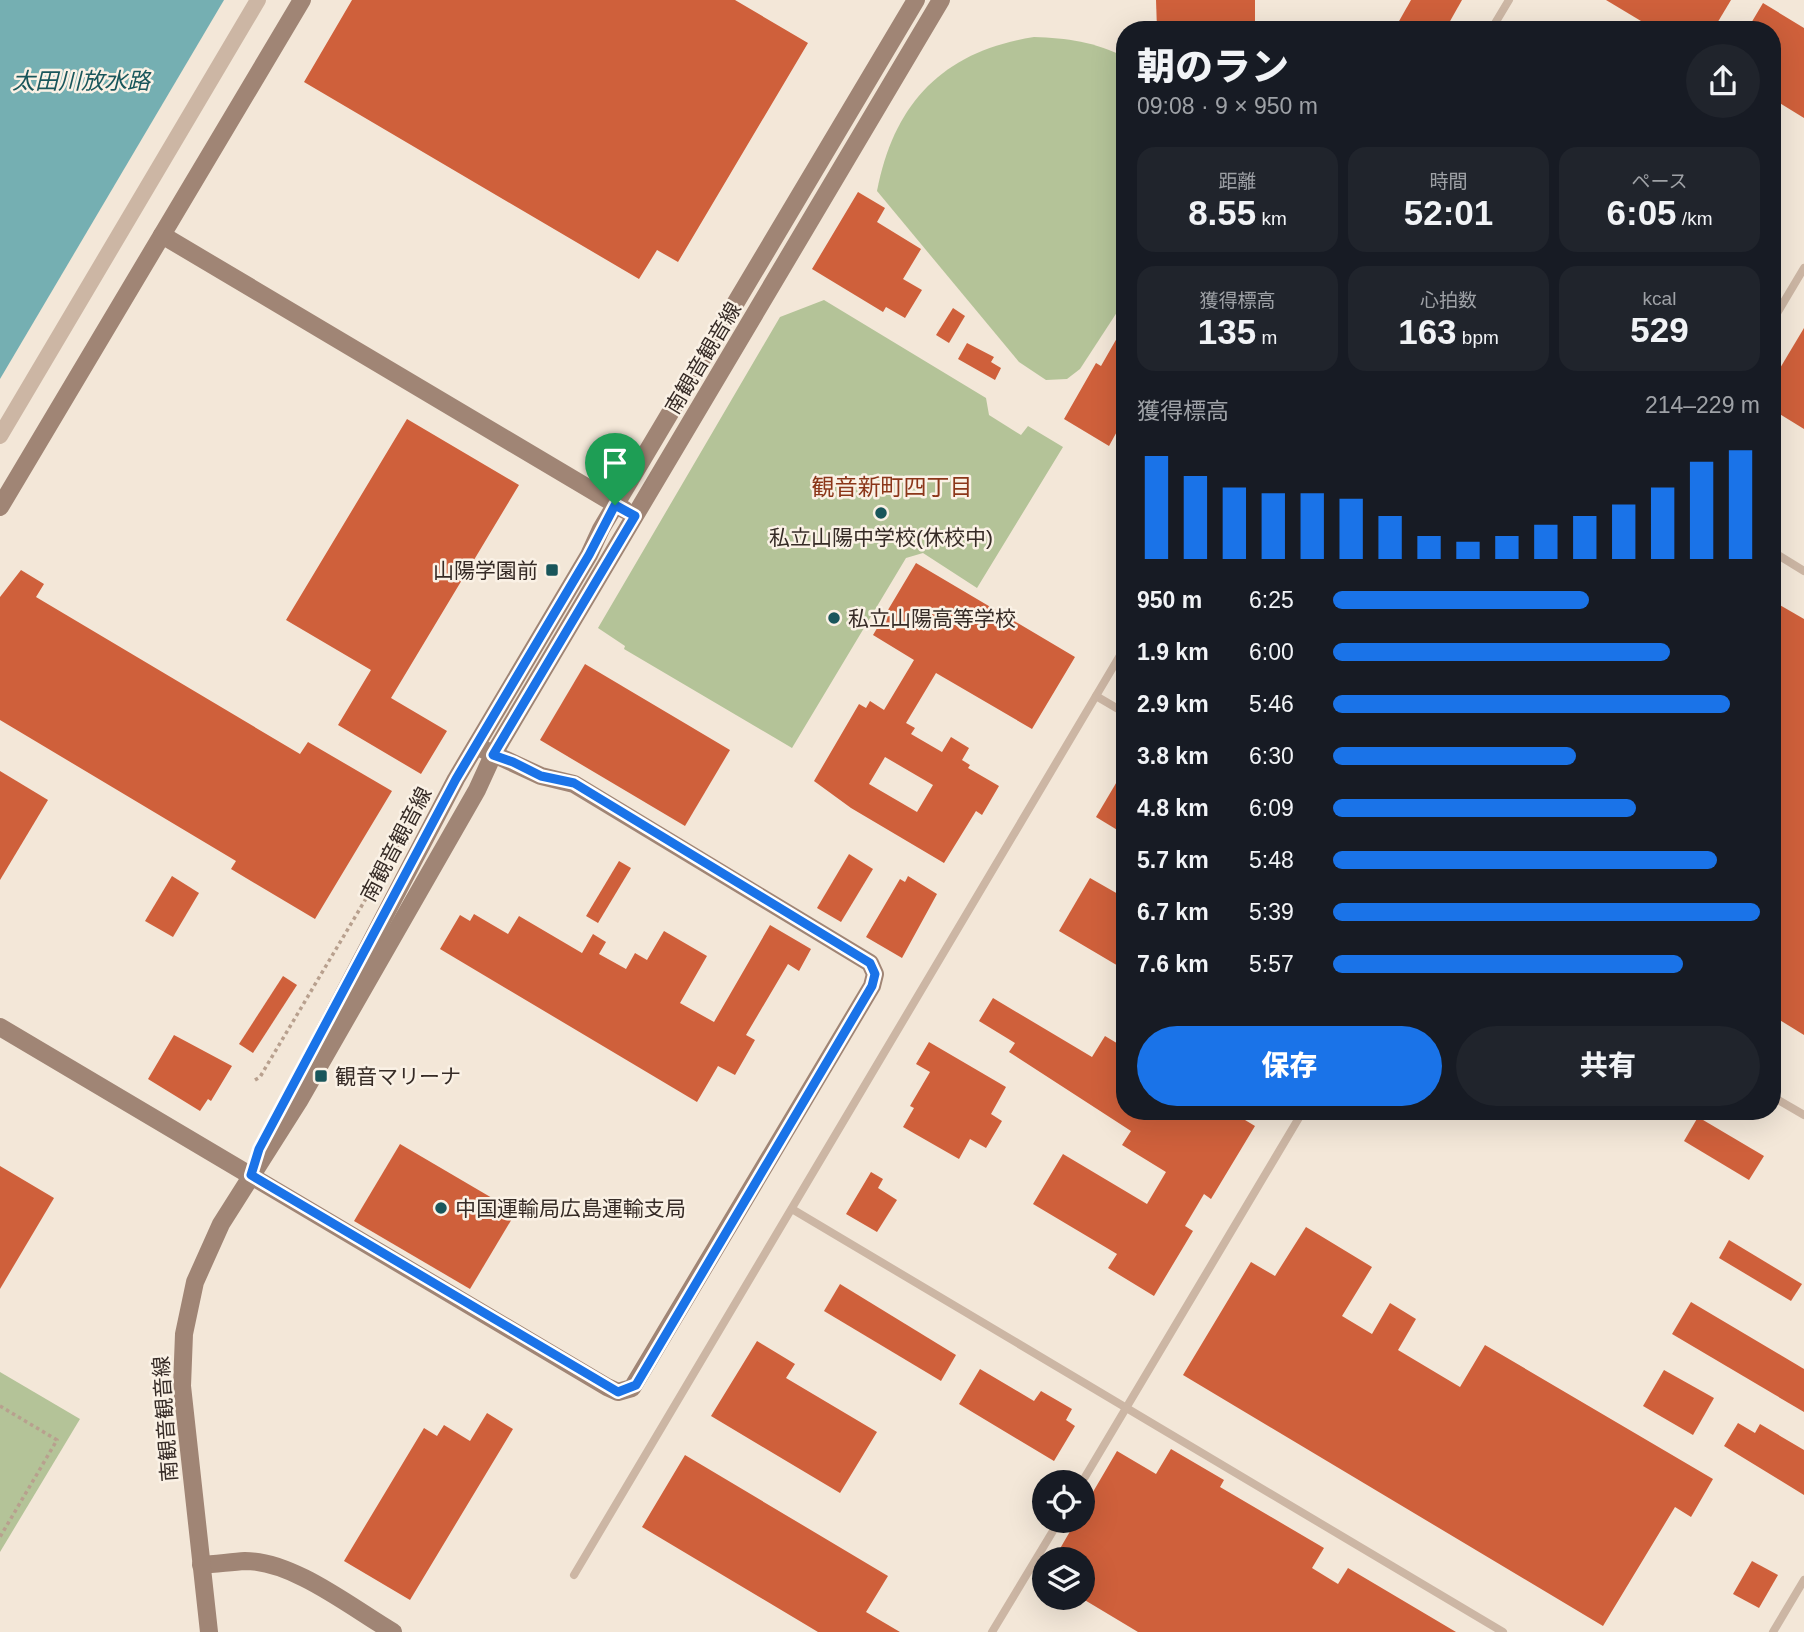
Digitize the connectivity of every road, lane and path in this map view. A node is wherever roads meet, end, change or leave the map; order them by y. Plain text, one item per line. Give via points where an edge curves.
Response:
1 (258, 0) edge
2 (302, 0) edge
3 (916, 0) edge
4 (941, 0) edge
5 (1509, 0) edge
6 (1496, 21) edge
7 (162, 235) junction
8 (1804, 268) edge
9 (1781, 307) edge
10 (0, 436) edge
11 (615, 505) junction
12 (0, 507) edge
13 (635, 516) junction
14 (1781, 557) edge
15 (1804, 571) edge
16 (1116, 662) edge
17 (1096, 696) junction
18 (1116, 708) edge
19 (476, 746) junction
20 (493, 755) junction
21 (0, 1027) edge
22 (1781, 1102) edge
23 (1804, 1115) edge
24 (1298, 1120) edge
25 (251, 1175) junction
26 (792, 1209) junction
27 (0, 1406) edge
28 (1126, 1409) junction
29 (1089, 1470) edge
30 (1052, 1533) edge
31 (0, 1537) edge
32 (201, 1565) junction
33 (574, 1575) dead end
34 (1804, 1580) edge
35 (209, 1632) edge
36 (393, 1632) edge
37 (992, 1632) edge
38 (1503, 1632) edge
39 (1773, 1632) edge

1 - 10 street
2 - 7 main road
3 - 11 main road, 南観音観音線
4 - 13 main road, 南観音観音線
5 - 6 lane
7 - 11 main road
7 - 12 main road
8 - 9 lane
11 - 13 main road
11 - 19 main road, 南観音観音線
13 - 20 main road, 南観音観音線
14 - 15 lane
16 - 17 lane
17 - 18 lane
17 - 26 lane
19 - 20 main road
19 - 25 main road, 南観音観音線 via 259,1149
20 - 25 main road, 南観音観音線 via 299,1101
20 - 25 main road via 541,776 574,783 870,963 875,974 872,986 629,1390 607,1387
21 - 25 main road
22 - 23 lane
24 - 28 lane
25 - 32 main road, 南観音観音線 via 202,1264 184,1334 182,1386
26 - 28 lane
26 - 33 lane
27 - 31 path via 57,1440
28 - 29 lane
28 - 38 lane
30 - 37 lane
32 - 35 main road, 南観音観音線
32 - 36 main road via 247,1561 279,1568
34 - 39 lane

